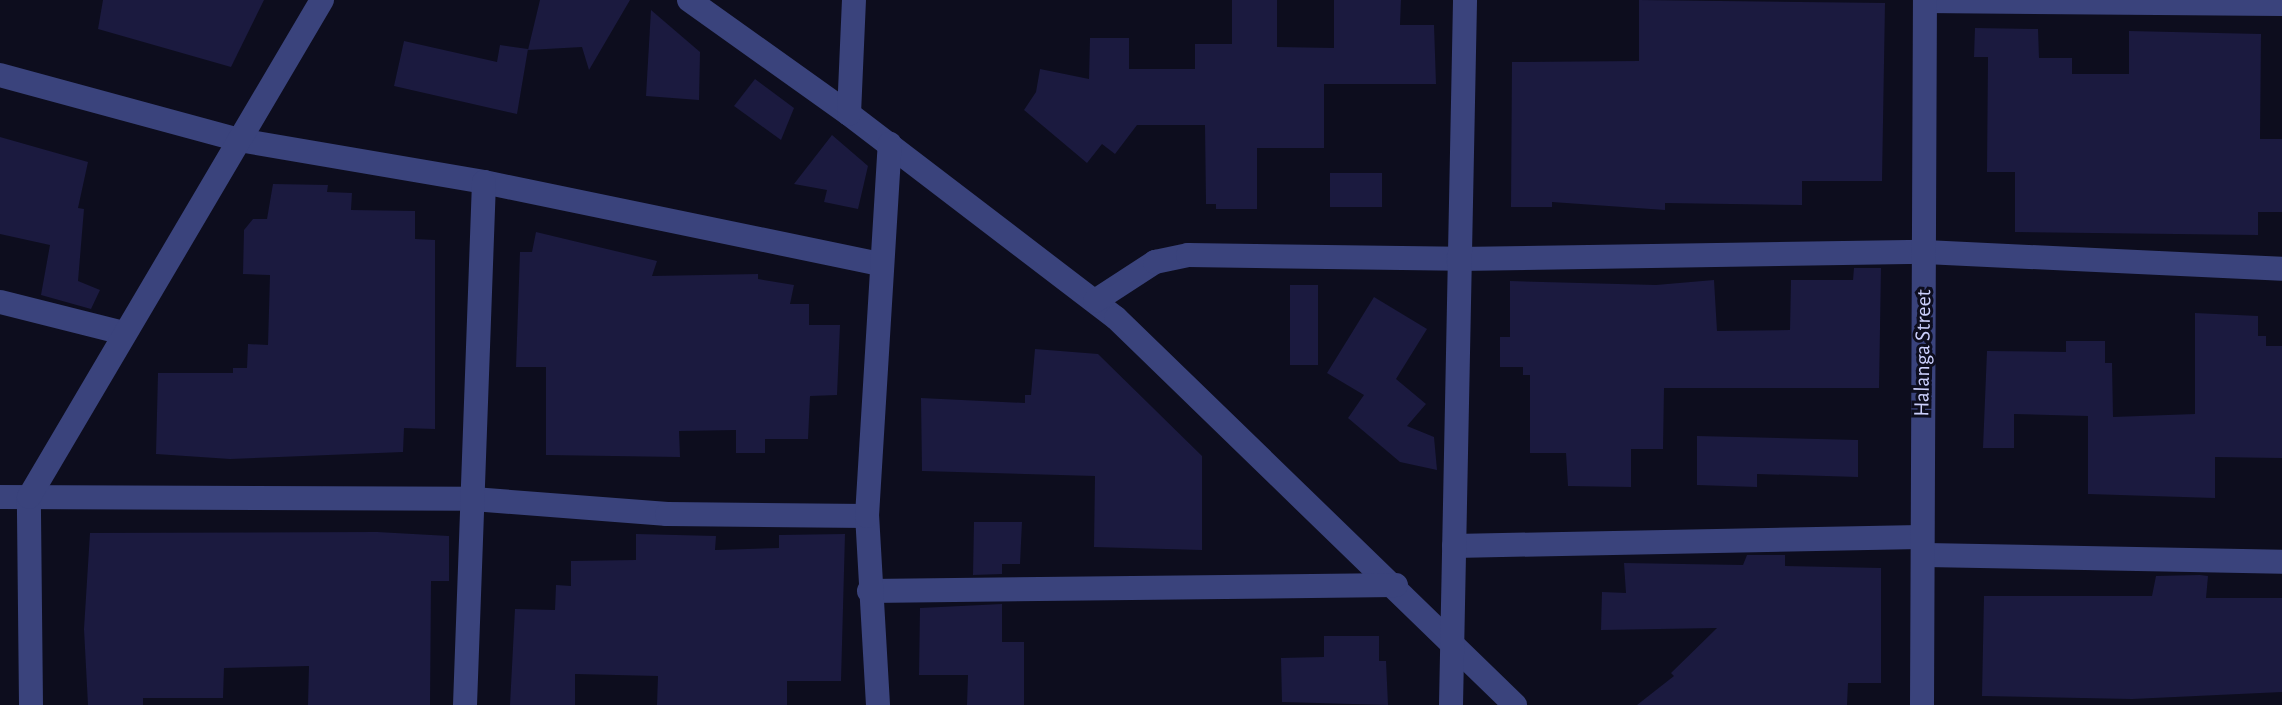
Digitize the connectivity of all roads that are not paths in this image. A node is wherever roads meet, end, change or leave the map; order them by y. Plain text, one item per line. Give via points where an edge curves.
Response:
1 (322, 0) edge
2 (689, 0) edge
3 (854, 0) edge
4 (1465, 0) edge
5 (1925, 1) edge
6 (2282, 4) edge
7 (0, 75) edge
8 (849, 114) junction
9 (239, 140) junction
10 (890, 144) junction
11 (484, 182) junction
12 (1925, 252) junction
13 (1458, 259) junction
14 (879, 264) junction
15 (2282, 269) edge
16 (1095, 301) junction
17 (0, 302) edge
18 (123, 333) junction
19 (0, 497) edge
20 (29, 497) junction
21 (473, 499) junction
22 (867, 516) junction
23 (1454, 546) junction
24 (1923, 546) junction
25 (2282, 562) edge
26 (1396, 585) junction
27 (869, 591) junction
28 (1449, 638) junction
29 (31, 705) edge
30 (465, 705) edge
31 (878, 705) edge
32 (1451, 705) edge
33 (1515, 705) edge
34 (1922, 705) edge

1 - 9 street
2 - 8 street
3 - 8 street
4 - 13 street
5 - 6 street
5 - 12 street, Halanga Street
7 - 9 street
8 - 10 street
9 - 11 street
9 - 18 street
10 - 14 street
10 - 16 street
11 - 14 street
11 - 21 street
12 - 13 street
12 - 15 street
12 - 24 street, Halanga Street
13 - 16 street via 1171,257
13 - 23 street
14 - 22 street
16 - 26 street
17 - 18 street
18 - 20 street
19 - 20 street
20 - 21 street
20 - 29 street
21 - 22 street via 667,514
21 - 30 street
22 - 27 street
23 - 24 street
23 - 28 street
24 - 25 street
24 - 34 street, Halanga Street
26 - 27 street
26 - 28 street
27 - 31 street
28 - 32 street
28 - 33 street

